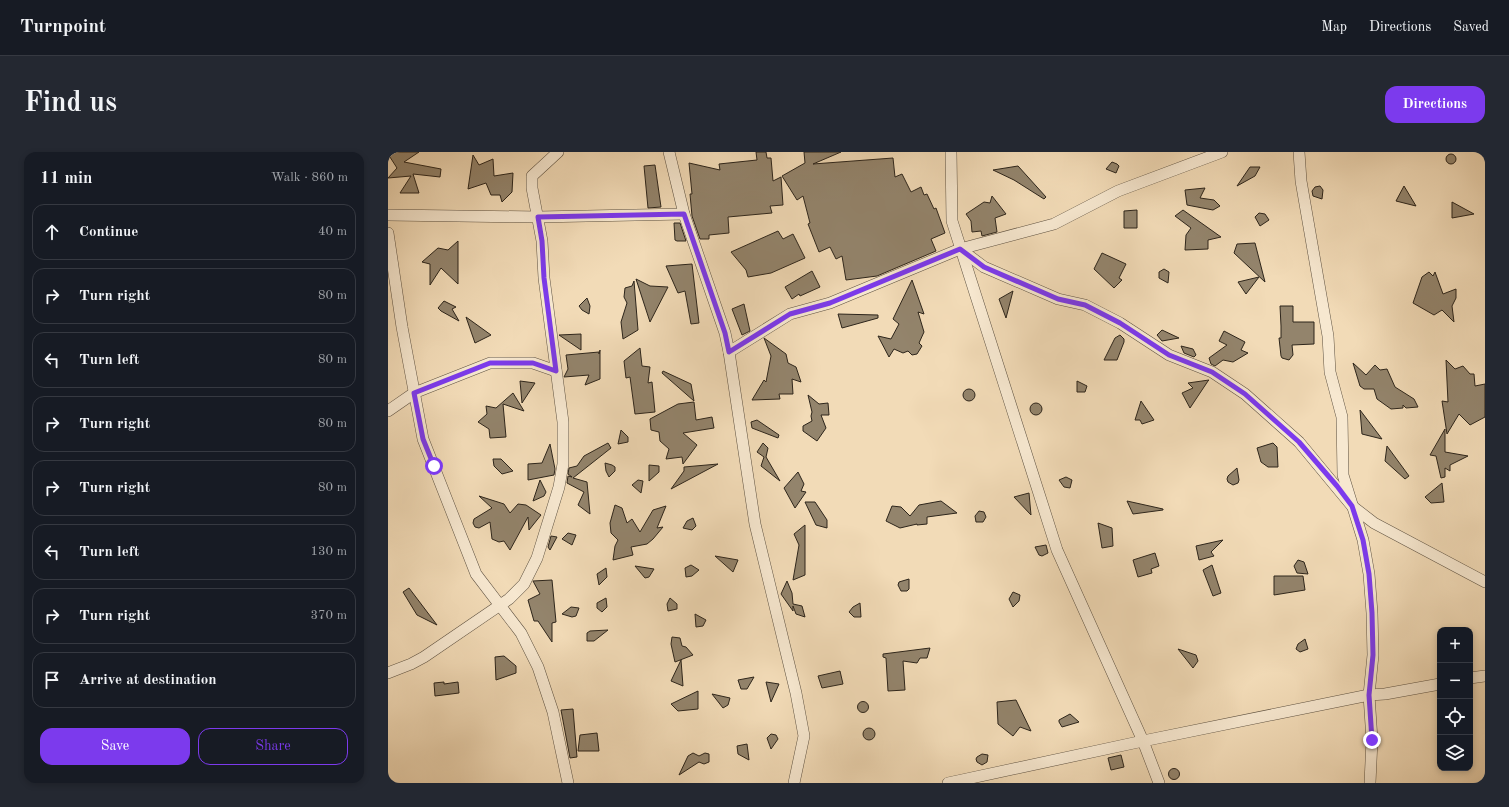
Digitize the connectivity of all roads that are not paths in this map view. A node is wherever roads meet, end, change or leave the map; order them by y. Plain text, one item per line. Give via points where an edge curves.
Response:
1 (558, 152) edge
2 (669, 152) edge
3 (951, 152) edge
4 (1222, 152) edge
5 (1299, 152) edge
6 (684, 214) junction
7 (388, 215) edge
8 (538, 217) junction
9 (388, 234) edge
10 (960, 249) junction
11 (729, 352) junction
12 (556, 371) junction
13 (414, 393) junction
14 (388, 410) edge
15 (1352, 506) junction
16 (1485, 582) edge
17 (500, 605) junction
18 (388, 673) edge
19 (1485, 676) edge
20 (1473, 678) edge
21 (1437, 685) edge
22 (1369, 695) junction
23 (1143, 741) junction
24 (568, 783) edge
25 (794, 783) edge
26 (948, 783) edge
27 (1159, 783) edge
28 (1370, 783) edge

1 - 8 street via 532,176
2 - 6 street
3 - 10 street via 952,221
4 - 10 street via 1118,191 1054,224
5 - 15 street via 1301,181 1328,336 1330,372 1342,417 1343,475
6 - 8 street
6 - 11 street via 725,333
7 - 8 street
8 - 12 street
9 - 13 street
10 - 11 street via 830,303 790,314
10 - 15 street via 984,267 1058,299 1085,305 1120,323 1169,355 1212,372 1245,394 1299,442
10 - 23 street via 1057,550
11 - 25 street via 755,524 804,736
12 - 13 street via 533,363 490,363
12 - 17 street via 564,442 559,487 538,558 524,584
13 - 14 street
13 - 17 street via 423,439 476,574
15 - 16 street via 1374,523
15 - 22 street via 1363,540 1371,593 1373,655
17 - 18 street via 424,657
17 - 24 street via 521,633 538,667 553,712
19 - 20 street
21 - 22 street
22 - 23 street
22 - 28 street via 1372,740
23 - 26 street
23 - 27 street

